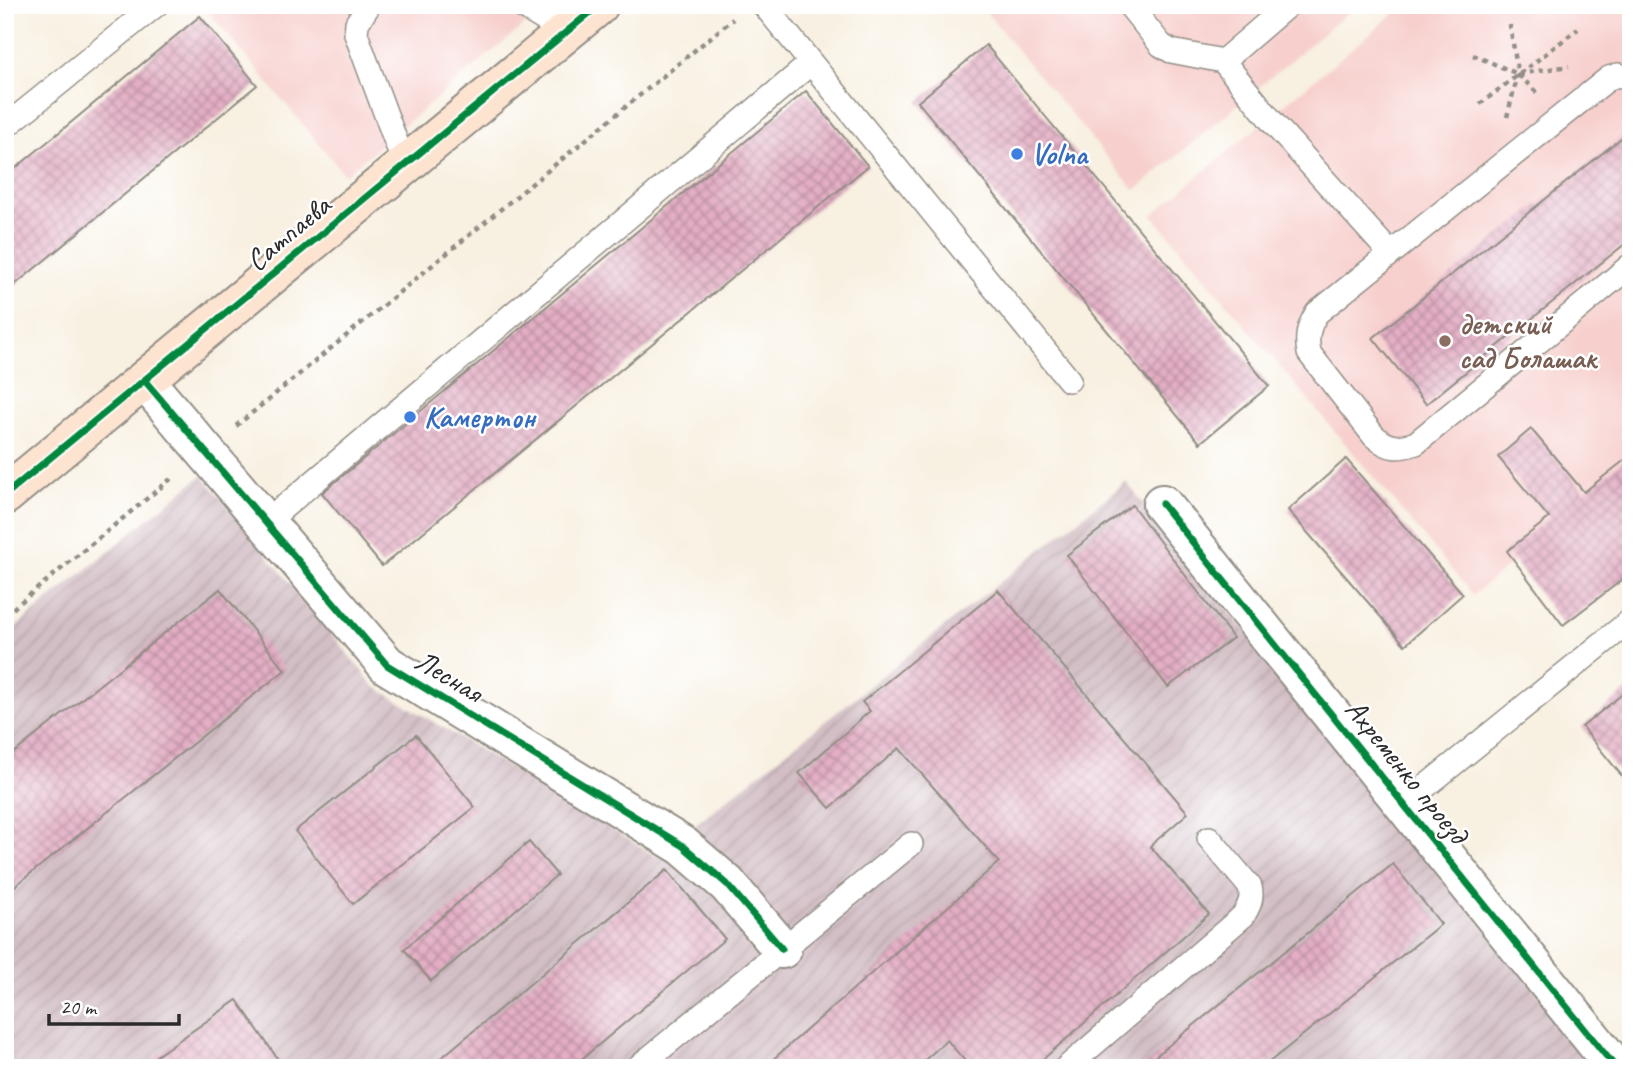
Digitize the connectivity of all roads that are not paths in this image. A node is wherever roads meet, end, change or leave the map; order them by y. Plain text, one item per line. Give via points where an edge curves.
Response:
1 (156, 5) edge
2 (369, 5) edge
3 (520, 5) edge
4 (599, 5) edge
5 (764, 5) edge
6 (1129, 5) edge
7 (1288, 5) edge
8 (566, 33) junction
9 (1223, 61) junction
10 (811, 63) junction
11 (1631, 78) edge
12 (5, 127) edge
13 (405, 166) junction
14 (1390, 253) junction
15 (1631, 265) edge
16 (145, 380) junction
17 (1069, 380) dead end
18 (5, 495) edge
19 (1162, 503) dead end
20 (265, 523) junction
21 (1631, 620) edge
22 (1404, 804) junction
23 (1209, 838) dead end
24 (911, 844) dead end
25 (782, 949) junction
26 (637, 1068) edge
27 (1066, 1068) edge
28 (1616, 1068) edge

1 - 12 lane
2 - 13 lane via 357,23 356,34
3 - 8 lane
4 - 8 street, Сатпаева
5 - 10 lane
6 - 9 lane via 1171,51
7 - 9 lane
8 - 13 street, Сатпаева
9 - 14 lane
10 - 17 lane
10 - 20 lane
11 - 14 lane via 1609,78
13 - 16 street, Сатпаева
14 - 15 lane via 1317,313 1306,340 1317,366 1374,436 1394,449 1416,443
16 - 18 street, Сатпаева
16 - 20 street, Лесная
19 - 22 street, Ахременко проезд
20 - 25 street, Лесная via 387,665 683,846 727,884
21 - 22 lane
22 - 28 street, Ахременко проезд
23 - 27 lane via 1250,887 1249,907
24 - 25 lane
25 - 26 lane

